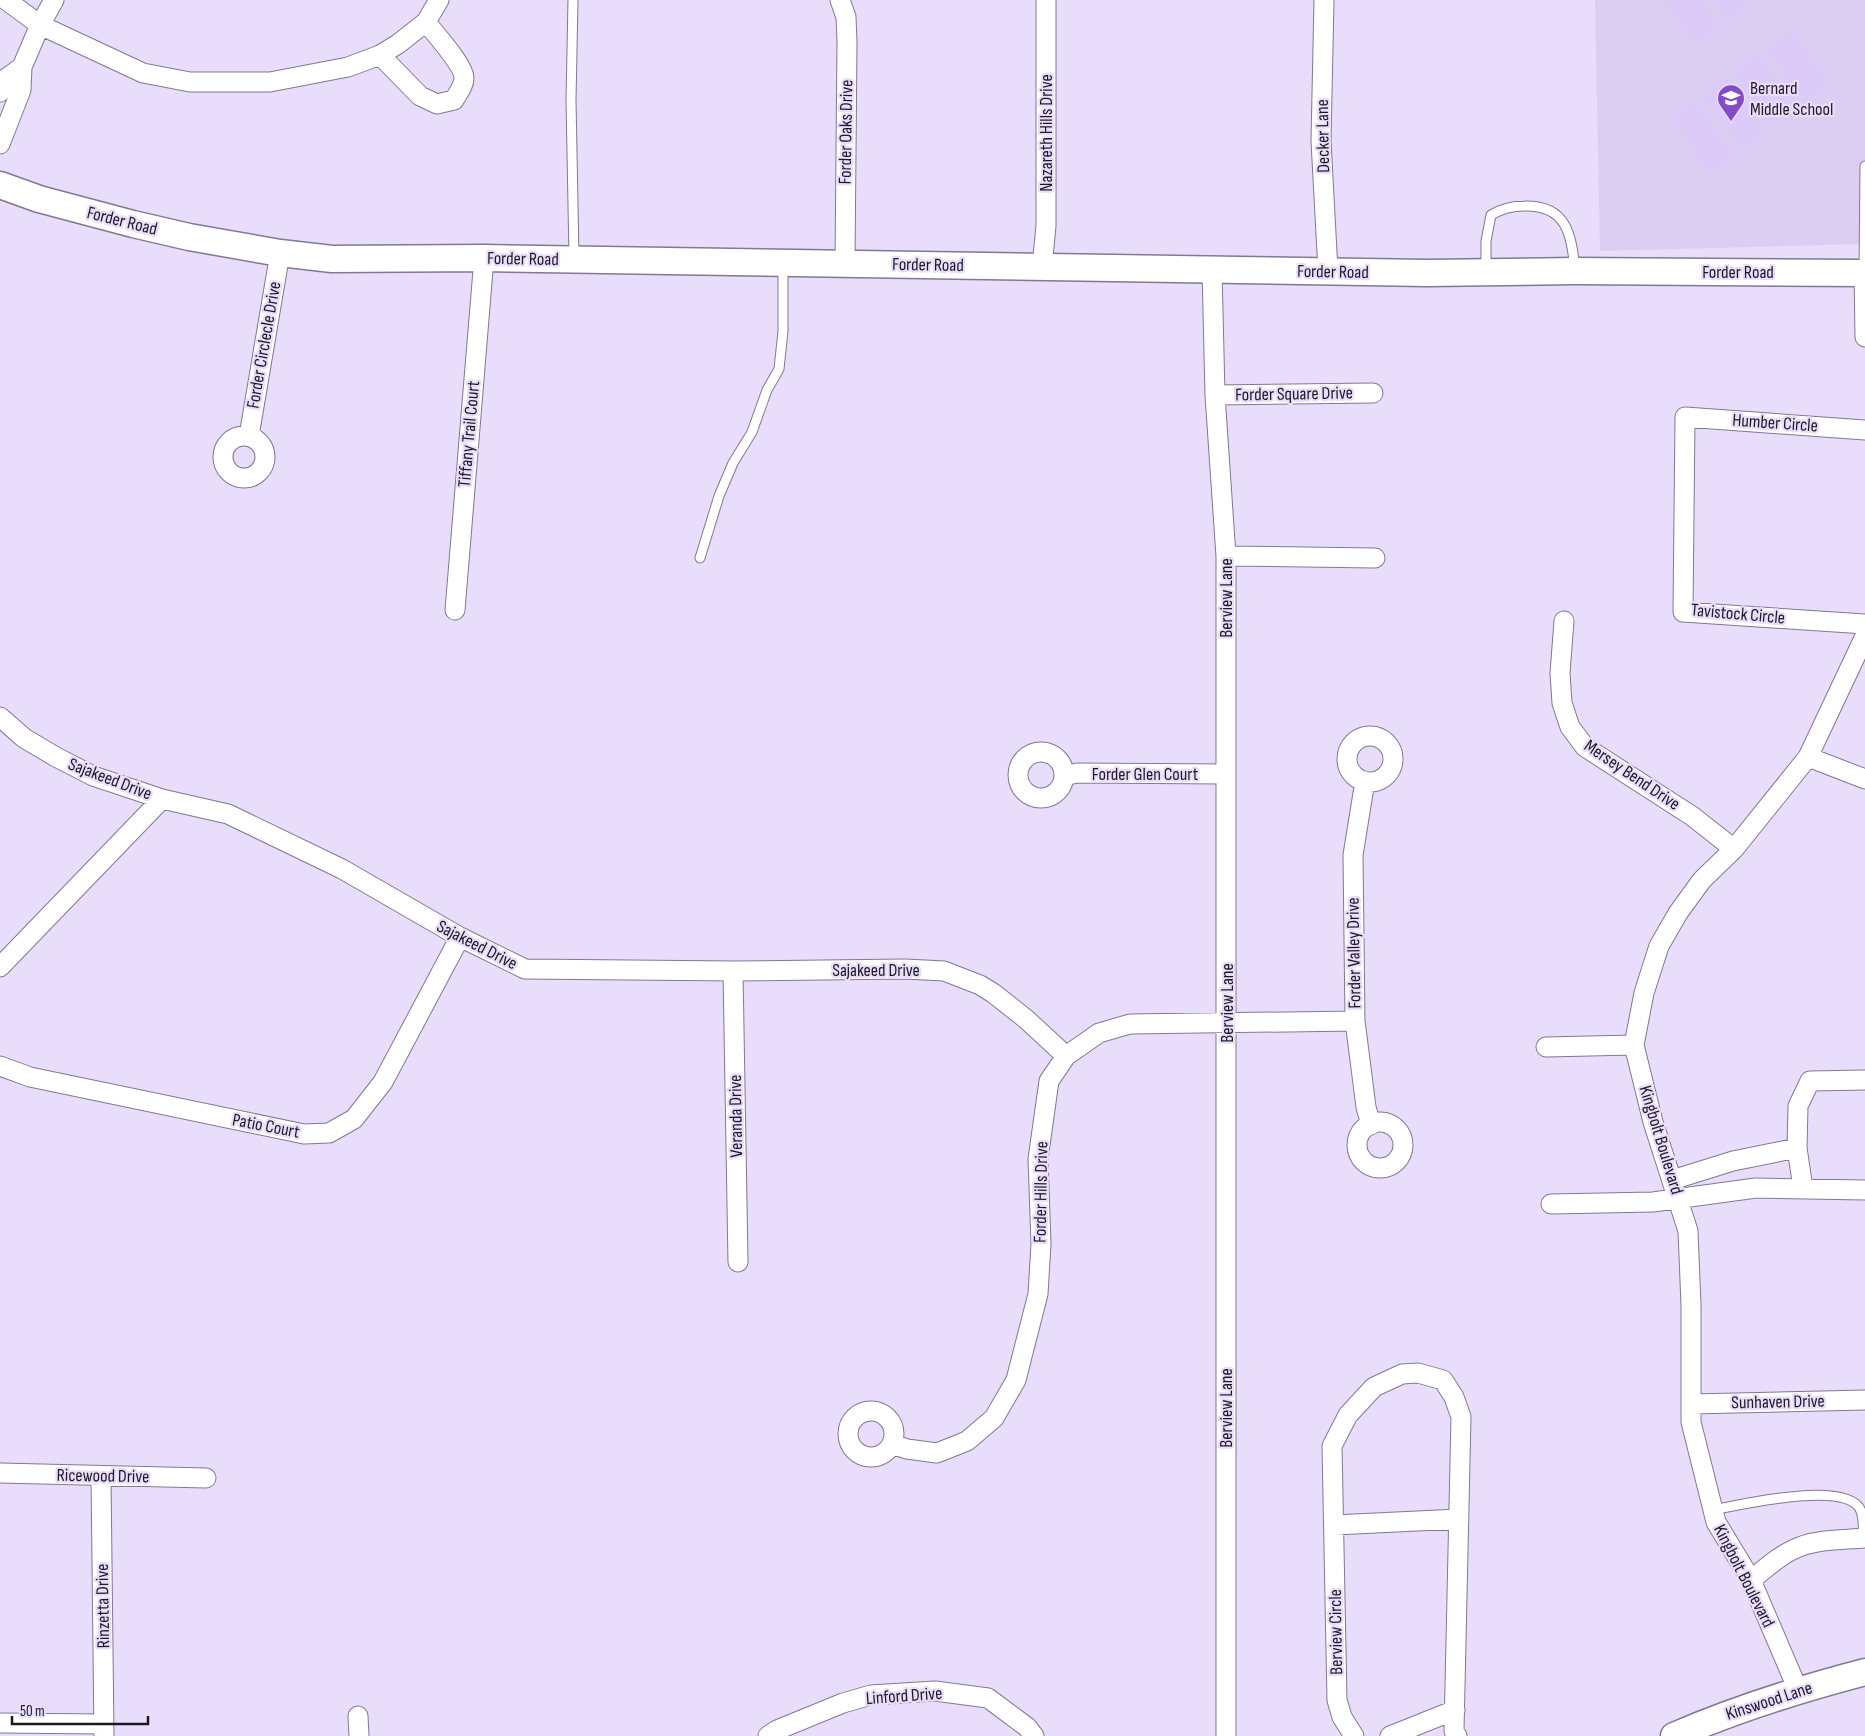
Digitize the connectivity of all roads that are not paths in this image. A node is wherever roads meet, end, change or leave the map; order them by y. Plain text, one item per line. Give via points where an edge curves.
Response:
1 (6, 0) edge
2 (54, 0) edge
3 (439, 0) edge
4 (573, 0) edge
5 (840, 0) edge
6 (1046, 0) edge
7 (1324, 0) edge
8 (426, 22) junction
9 (40, 25) junction
10 (380, 55) junction
11 (22, 67) junction
12 (0, 92) edge
13 (0, 144) edge
14 (1865, 166) edge
15 (0, 185) edge
16 (280, 253) junction
17 (484, 258) junction
18 (574, 260) junction
19 (783, 264) junction
20 (845, 264) junction
21 (1042, 267) junction
22 (1212, 270) junction
23 (1328, 272) junction
24 (1576, 272) junction
25 (1486, 273) junction
26 (1864, 273) edge
27 (1865, 337) edge
28 (1373, 394) dead end
29 (1215, 395) junction
30 (1685, 417) joint
31 (1865, 430) edge
32 (249, 436) dead end
33 (1226, 556) junction
34 (700, 558) dead end
35 (1375, 558) dead end
36 (455, 610) dead end
37 (1564, 621) dead end
38 (1865, 624) edge
39 (1865, 636) edge
40 (0, 716) edge
41 (1808, 756) junction
42 (1226, 774) junction
43 (1064, 776) dead end
44 (1865, 779) edge
45 (1364, 781) dead end
46 (162, 799) junction
47 (1734, 849) junction
48 (460, 937) junction
49 (0, 967) edge
50 (733, 971) junction
51 (1356, 1022) junction
52 (1227, 1023) junction
53 (1634, 1045) junction
54 (1546, 1047) dead end
55 (1066, 1056) junction
56 (0, 1066) edge
57 (1865, 1080) edge
58 (1371, 1125) dead end
59 (1797, 1148) junction
60 (1672, 1180) junction
61 (1803, 1188) junction
62 (1865, 1190) edge
63 (1678, 1199) junction
64 (1551, 1204) dead end
65 (738, 1262) dead end
66 (1865, 1400) edge
67 (1691, 1404) junction
68 (892, 1444) dead end
69 (0, 1473) edge
70 (101, 1476) junction
71 (206, 1478) dead end
72 (1713, 1510) junction
73 (1459, 1519) junction
74 (1334, 1524) junction
75 (1865, 1538) edge
76 (1751, 1580) junction
77 (1865, 1672) edge
78 (1798, 1690) junction
79 (1455, 1710) junction
80 (358, 1716) dead end
81 (0, 1722) edge
82 (104, 1730) edge
83 (359, 1736) edge
84 (768, 1736) edge
85 (1034, 1736) edge
86 (1226, 1736) edge
87 (1354, 1736) edge
88 (1390, 1736) edge
89 (1457, 1736) edge
90 (1674, 1736) edge

1 - 9 street
2 - 9 street
3 - 8 street
4 - 18 lane
5 - 20 street, Forder Oaks Drive via 846,17 847,42
6 - 21 street, Nazareth Hills Drive via 1046,226
7 - 23 street, Decker Lane via 1321,141
8 - 10 street
8 - 10 street via 464,76 454,100 437,104 420,96
9 - 10 street via 143,73 190,82 270,82 348,67
9 - 11 street
11 - 12 street via 5,79
11 - 13 street via 22,90
14 - 26 lane
15 - 16 main road, Forder Road via 133,224
16 - 17 main road, Forder Road via 332,259
16 - 32 street, Forder Circlecle Drive
17 - 18 main road, Forder Road
17 - 36 street, Tiffany Trail Court
18 - 19 main road, Forder Road
19 - 20 main road, Forder Road
19 - 34 lane via 783,332 779,369 767,390 752,432 718,496
20 - 21 main road, Forder Road
21 - 22 main road, Forder Road
22 - 23 main road, Forder Road
22 - 29 street, Berview Lane
23 - 25 main road, Forder Road
24 - 25 main road, Forder Road
24 - 25 lane via 1572,240 1565,225 1558,216 1539,205 1498,210 1491,215 1486,241
24 - 26 main road, Forder Road
26 - 27 street
28 - 29 street, Forder Square Drive
29 - 33 street, Berview Lane
30 - 31 street, Humber Circle
30 - 38 street, Tavistock Circle via 1683,612
33 - 35 street
33 - 42 street, Berview Lane
37 - 47 street, Mersey Bend Drive via 1560,673 1562,703 1570,727 1585,747 1692,816
39 - 41 street, Kingbolt Boulevard
40 - 46 street, Sajakeed Drive via 24,738 93,776
41 - 44 street
41 - 47 street, Kingbolt Boulevard
42 - 43 street, Forder Glen Court
42 - 52 street, Berview Lane
45 - 51 street, Forder Valley Drive via 1353,855
46 - 48 street, Sajakeed Drive via 228,814 342,870
46 - 49 street
47 - 53 street, Kingbolt Boulevard via 1702,880 1678,912 1660,946 1644,992
48 - 50 street, Sajakeed Drive via 525,969
48 - 56 street, Patio Court via 383,1082 354,1119 329,1132 304,1134 30,1077
50 - 55 street, Sajakeed Drive via 905,969 944,972 994,993
50 - 65 street, Veranda Drive
51 - 52 street, Forder Hills Drive
51 - 58 street, Forder Valley Drive
52 - 55 street, Forder Hills Drive via 1130,1024 1099,1033
52 - 86 street, Berview Lane
53 - 54 street
53 - 60 street, Kingbolt Boulevard via 1653,1122
55 - 68 street, Forder Hills Drive via 1049,1081 1038,1159 1041,1244 1038,1294 1016,1380 994,1418 967,1441 937,1453
57 - 59 street via 1810,1081 1798,1106
59 - 60 street via 1733,1161
59 - 61 street
60 - 63 street, Kingbolt Boulevard
61 - 62 street
61 - 63 street via 1756,1188
63 - 64 street
63 - 67 street, Kingbolt Boulevard via 1688,1231
66 - 67 street, Sunhaven Drive
67 - 72 street, Kingbolt Boulevard via 1692,1422
69 - 70 street, Ricewood Drive
70 - 71 street, Ricewood Drive
70 - 82 street, Rinzetta Drive
72 - 75 lane via 1769,1498 1845,1498 1861,1511
72 - 76 street, Kingbolt Boulevard via 1716,1522
73 - 74 street
73 - 74 street, Berview Circle via 1461,1417 1454,1397 1443,1380 1402,1374 1374,1387 1348,1415 1332,1446
73 - 79 street, Berview Circle
74 - 87 street, Berview Circle via 1338,1700 1342,1717
75 - 76 street via 1799,1547 1775,1560
76 - 78 street, Kingbolt Boulevard
77 - 78 main road, Kinswood Lane
78 - 90 main road, Kinswood Lane via 1744,1707
79 - 88 street
79 - 89 street, Berview Circle via 1454,1731
80 - 83 street
81 - 82 street
84 - 85 street, Linford Drive via 843,1703 871,1695 935,1691 988,1698

